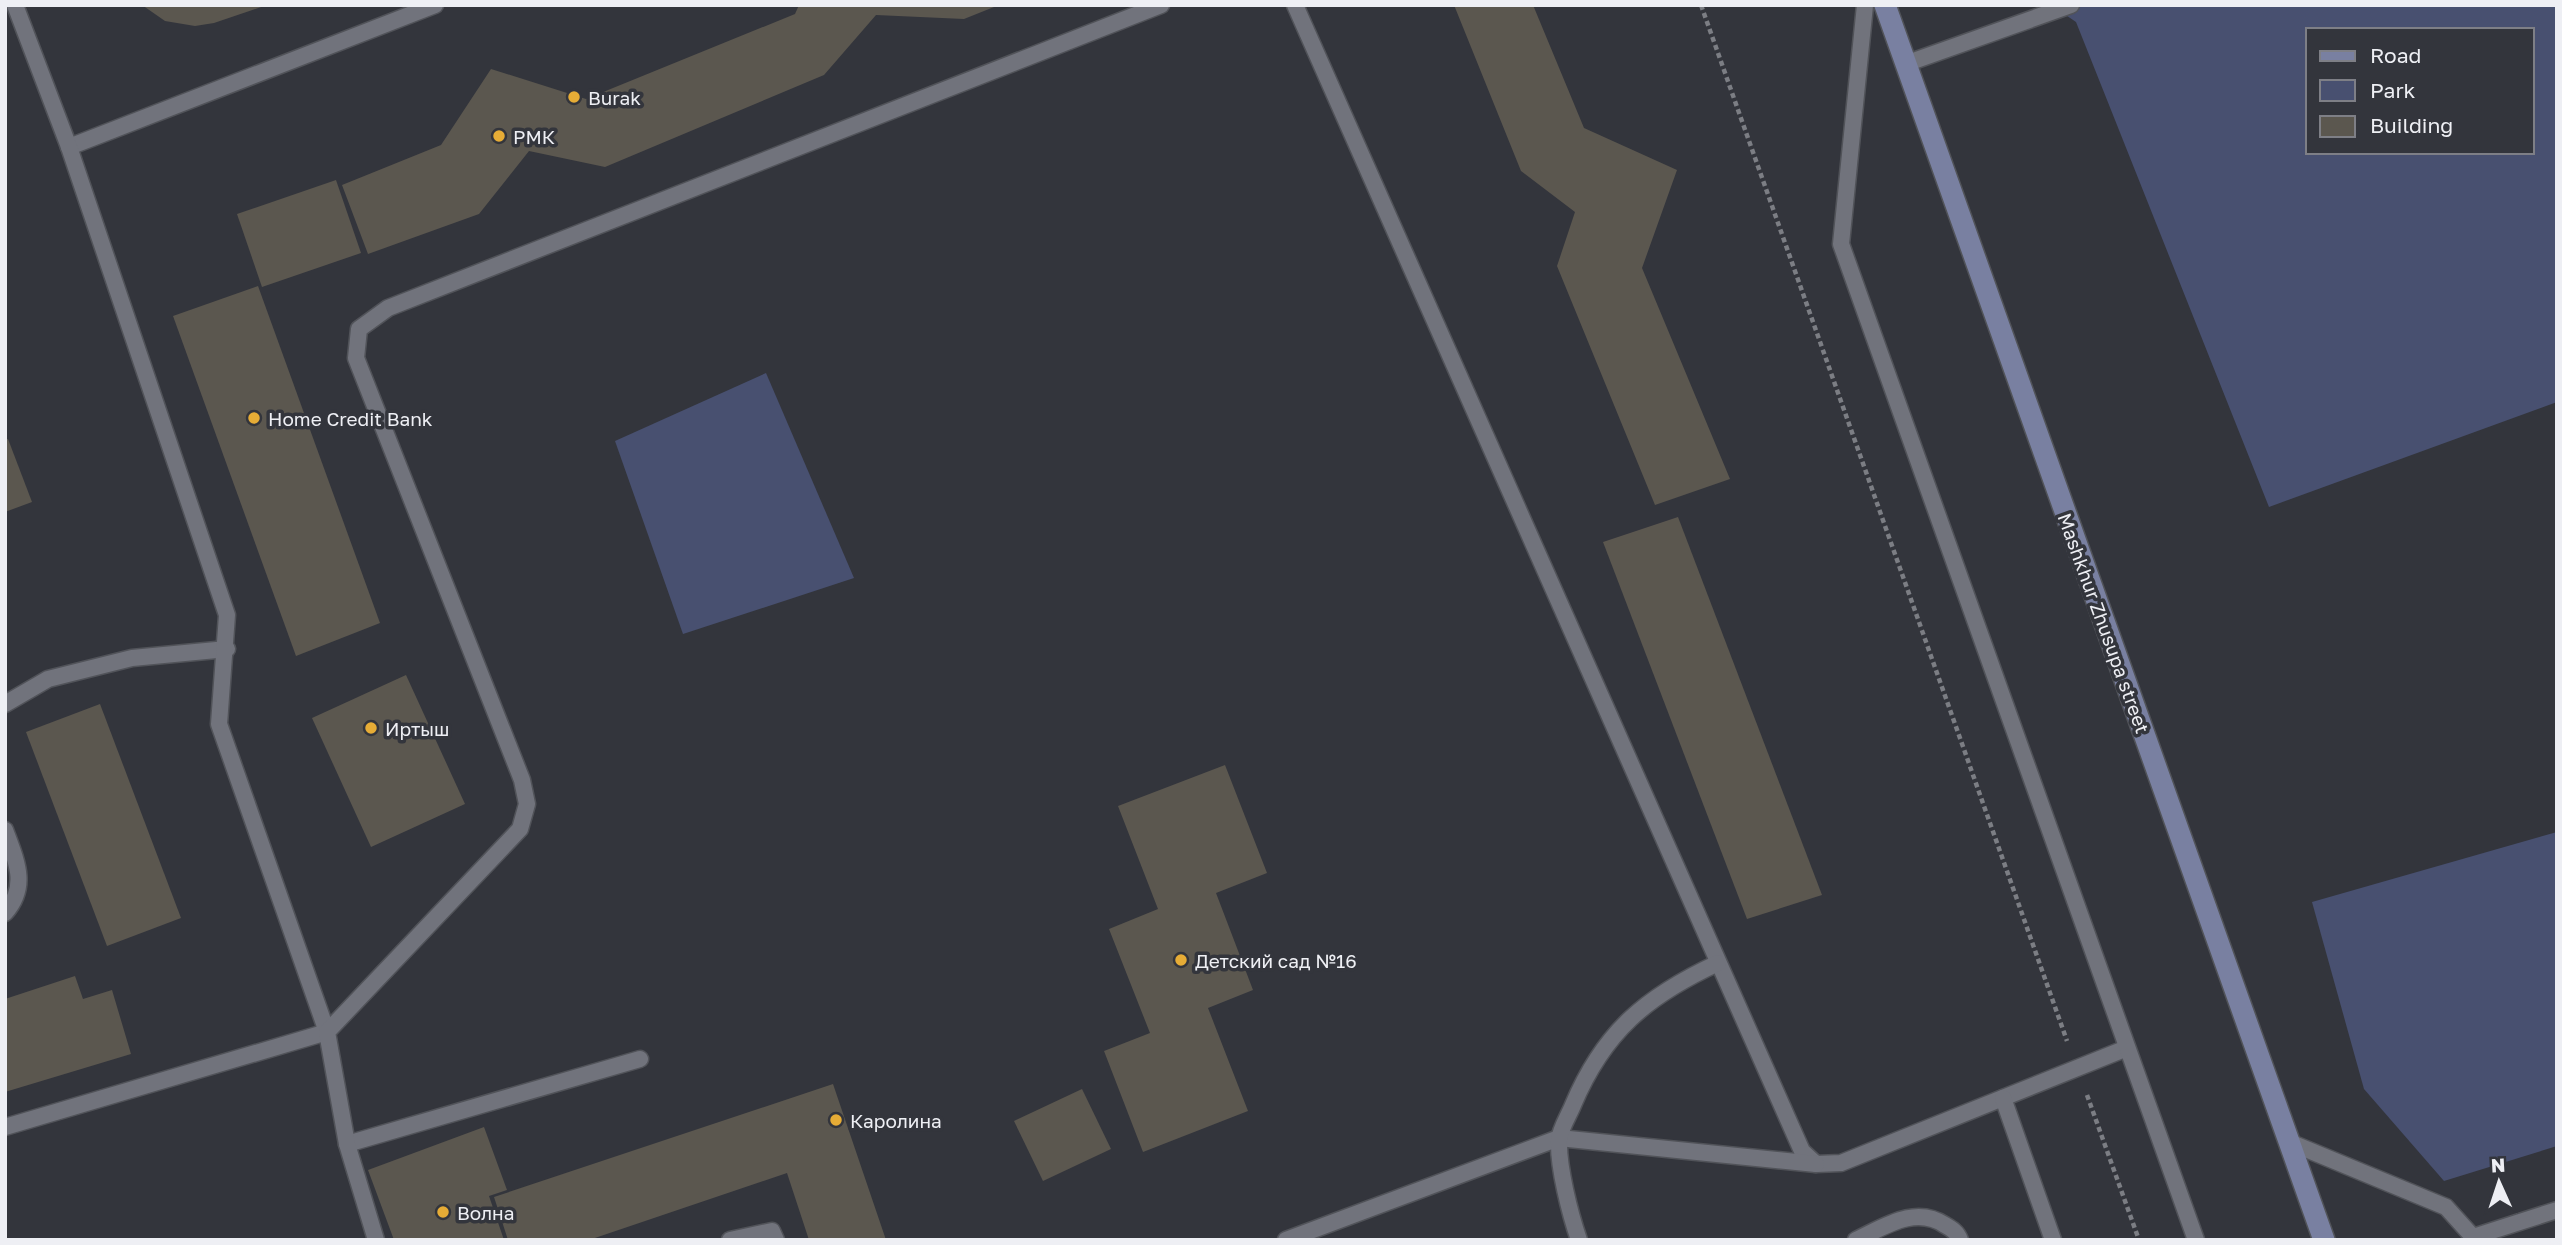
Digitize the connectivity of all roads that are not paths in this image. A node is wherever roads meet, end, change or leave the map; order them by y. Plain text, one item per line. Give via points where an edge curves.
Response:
1 (15, 5) edge
2 (435, 5) edge
3 (1161, 5) edge
4 (1295, 5) edge
5 (1865, 5) edge
6 (1885, 5) edge
7 (2071, 5) edge
8 (1905, 64) junction
9 (69, 147) junction
10 (227, 649) junction
11 (5, 704) edge
12 (5, 830) edge
13 (5, 913) edge
14 (1718, 963) junction
15 (327, 1032) junction
16 (2127, 1048) junction
17 (640, 1059) dead end
18 (2003, 1098) junction
19 (5, 1126) edge
20 (1559, 1138) junction
21 (2289, 1142) junction
22 (347, 1144) junction
23 (1816, 1164) junction
24 (2557, 1210) edge
25 (1319, 1234) edge
26 (2474, 1238) edge
27 (376, 1240) edge
28 (730, 1240) edge
29 (776, 1240) edge
30 (1286, 1240) edge
31 (1579, 1240) edge
32 (1856, 1240) edge
33 (1960, 1240) edge
34 (2053, 1240) edge
35 (2196, 1240) edge
36 (2324, 1240) edge

1 - 9 lane
2 - 9 lane
3 - 15 lane via 388,308 359,329 356,358 522,780 527,804 520,829
4 - 14 lane
5 - 16 lane via 1841,244
6 - 8 main road, Mashkhur Zhusupa street
7 - 8 lane
8 - 21 main road, Mashkhur Zhusupa street
9 - 10 lane via 227,615
10 - 11 lane via 132,658 48,679
10 - 15 lane via 219,724
12 - 13 lane via 21,874 19,890
14 - 20 lane via 1681,980 1640,1010 1604,1045
14 - 23 lane via 1802,1151
15 - 19 lane
15 - 22 lane
16 - 18 lane
16 - 35 lane
17 - 22 lane
18 - 23 lane via 1841,1163
18 - 34 lane
20 - 23 lane
20 - 25 lane
20 - 31 lane
21 - 26 lane via 2446,1207
21 - 36 main road, Mashkhur Zhusupa street
22 - 27 lane
24 - 26 lane
25 - 30 lane
28 - 29 lane via 772,1231
32 - 33 lane via 1904,1218 1922,1217 1939,1221

